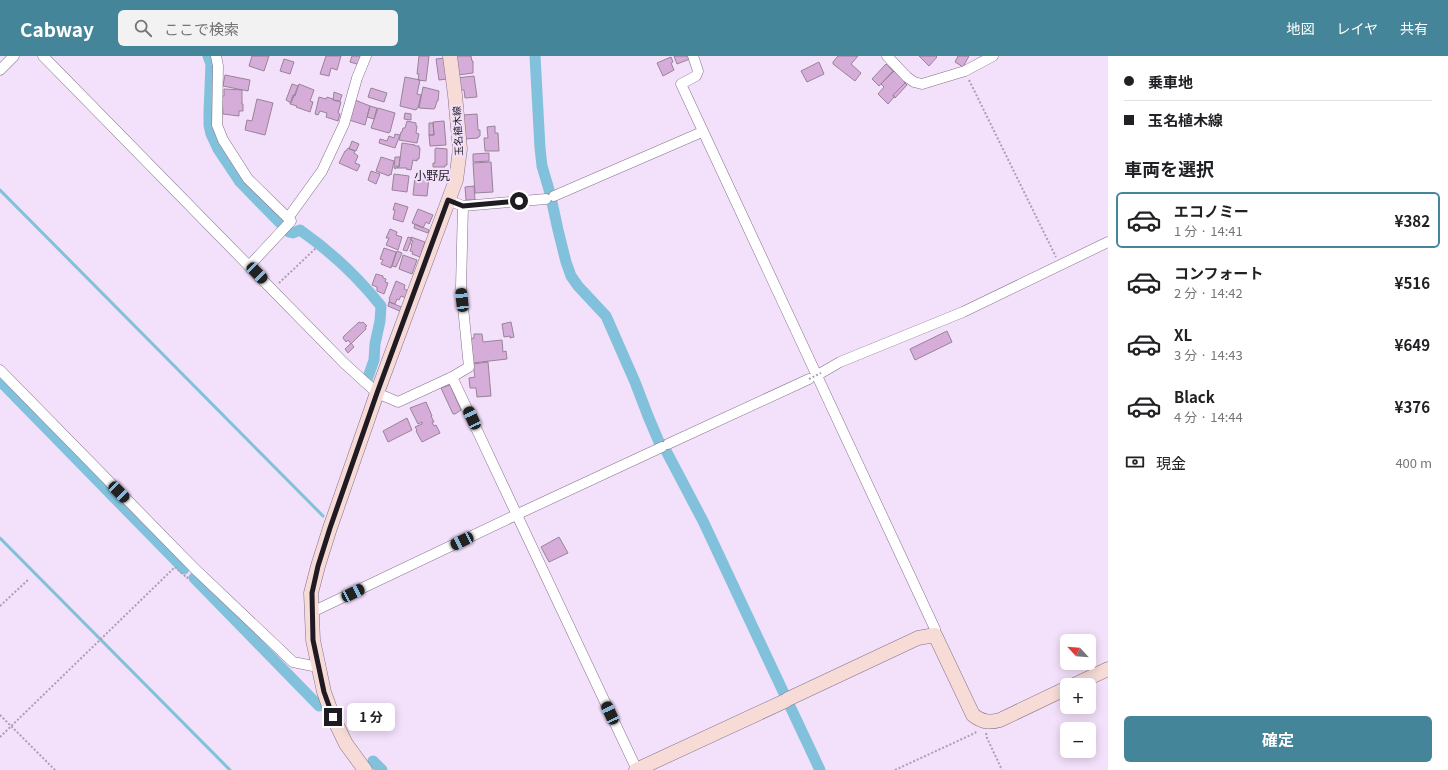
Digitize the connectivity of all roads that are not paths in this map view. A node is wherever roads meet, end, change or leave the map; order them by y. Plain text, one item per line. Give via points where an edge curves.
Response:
1 (14, 56) edge
2 (43, 56) edge
3 (216, 56) edge
4 (366, 56) edge
5 (450, 56) edge
6 (693, 56) edge
7 (887, 56) edge
8 (992, 56) edge
9 (0, 70) edge
10 (702, 132) junction
11 (448, 200) junction
12 (463, 206) junction
13 (288, 218) junction
14 (1108, 242) edge
15 (250, 265) junction
16 (0, 370) edge
17 (820, 373) road end
18 (452, 377) junction
19 (809, 378) road end
20 (377, 393) junction
21 (312, 612) junction
22 (935, 635) junction
23 (318, 667) junction
24 (1108, 669) edge
25 (1089, 678) edge
26 (1060, 691) edge
27 (365, 770) edge
28 (636, 770) edge

1 - 9 street
2 - 15 street
3 - 13 street via 217,125 223,140 248,179
4 - 13 street via 344,124 322,171
5 - 11 main road, 玉名植木線 via 460,149 456,180
6 - 10 street via 698,71 696,76 681,84
7 - 8 street via 907,77 922,84 965,71
10 - 12 street via 550,198
10 - 22 street via 935,629
11 - 12 street
11 - 20 main road, 玉名植木線
12 - 18 street via 461,287 469,367
13 - 15 street via 292,221
14 - 17 street via 962,312 840,362
15 - 20 street via 344,363
16 - 23 street via 195,569 293,662
18 - 20 street via 398,402
18 - 28 street
19 - 21 street
20 - 21 main road, 玉名植木線 via 318,566 312,593
21 - 23 main road, 玉名植木線 via 313,640
22 - 26 main road via 973,715 984,722 1000,720
22 - 28 main road via 918,638
23 - 27 main road, 玉名植木線 via 333,717 346,744
24 - 25 main road

